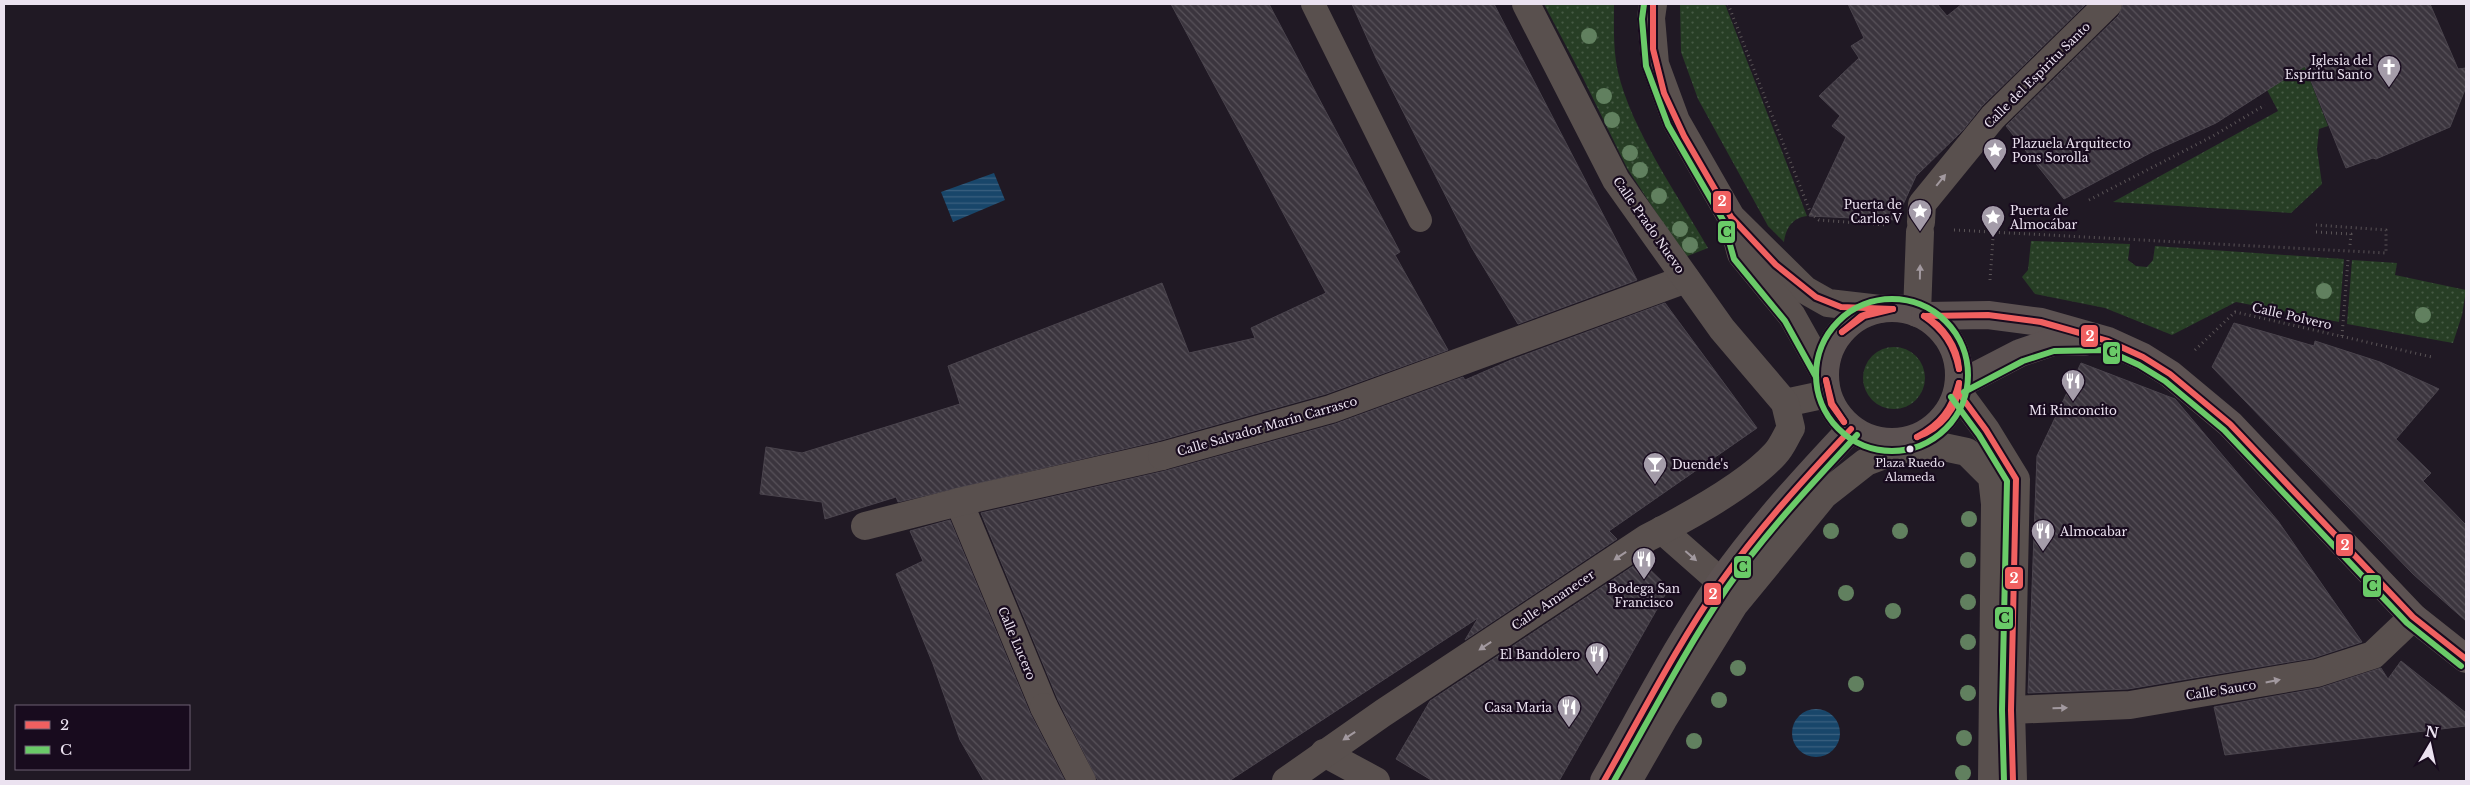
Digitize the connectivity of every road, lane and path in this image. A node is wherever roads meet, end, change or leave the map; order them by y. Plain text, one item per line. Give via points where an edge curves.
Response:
1 (1313, 4) edge
2 (1526, 4) edge
3 (1653, 4) edge
4 (1728, 4) edge
5 (2108, 4) edge
6 (2265, 105) dead end
7 (2089, 200) dead end
8 (1731, 217) junction
9 (1420, 220) dead end
10 (1888, 225) dead end
11 (2316, 225) dead end
12 (1947, 229) dead end
13 (2316, 232) dead end
14 (2350, 245) dead end
15 (2348, 260) dead end
16 (1686, 279) junction
17 (1880, 309) junction
18 (1921, 314) junction
19 (2342, 336) junction
20 (2108, 341) junction
21 (2432, 357) dead end
22 (2170, 374) junction
23 (1826, 384) junction
24 (1959, 388) junction
25 (1785, 403) junction
26 (1851, 429) junction
27 (959, 502) junction
28 (865, 526) dead end
29 (1662, 530) junction
30 (1721, 582) junction
31 (2412, 617) junction
32 (2466, 660) edge
33 (2011, 710) junction
34 (1324, 753) junction
35 (1082, 781) edge
36 (1286, 781) edge
37 (1376, 781) edge
38 (1604, 781) edge
39 (1628, 781) edge
40 (1992, 781) edge
41 (2013, 781) edge

1 - 9 lane
2 - 16 street, Calle Prado Nuevo via 1616,180
3 - 8 street via 1650,18 1655,64 1672,113
4 - 10 path via 1811,214 1819,220
18 -> 5 street, Calle del Espiritu Santo via 1922,204 1993,117
6 - 7 path via 2214,136
8 - 17 street via 1805,290 1828,303
8 - 23 street via 1741,254 1792,316
11 - 12 path via 2386,230 2386,253
13 - 14 path via 2350,234
15 - 19 path
16 - 25 street, Calle Prado Nuevo via 1722,329
16 - 27 street, Calle Salvador Marín Carrasco via 1331,409 1162,456
17 - 18 main road via 1897,308
17 - 23 main road via 1859,317 1841,331 1829,350
18 - 20 main road via 1988,315 2040,322
18 - 24 main road via 1941,328 1953,345 1959,364
19 - 21 path, Calle Polvero
19 - 22 path, Calle Polvero via 2235,312
20 - 22 main road
20 - 24 main road via 2052,342 2020,353
22 - 31 main road via 2230,424
23 - 25 street
23 - 26 main road via 1838,415
24 - 26 main road via 1949,412 1934,429 1914,439 1885,442 1870,439
24 - 33 street via 2016,479
25 - 29 street, Calle Amanecer via 1791,428 1776,454 1687,518
26 - 30 main road via 1788,496
27 - 28 street, Calle Salvador Marín Carrasco
27 - 35 street, Calle Lucero via 1044,706
29 -> 30 street
29 -> 34 street, Calle Amanecer
30 - 38 main road
31 - 32 main road
33 -> 31 street, Calle Sauco via 2130,705 2317,673 2373,655
33 - 41 street
34 - 36 street, Calle Amanecer
34 - 37 street
39 - 40 street via 1734,605 1824,495 1866,462 1898,450 1934,445 1967,452 1992,477 1995,504

